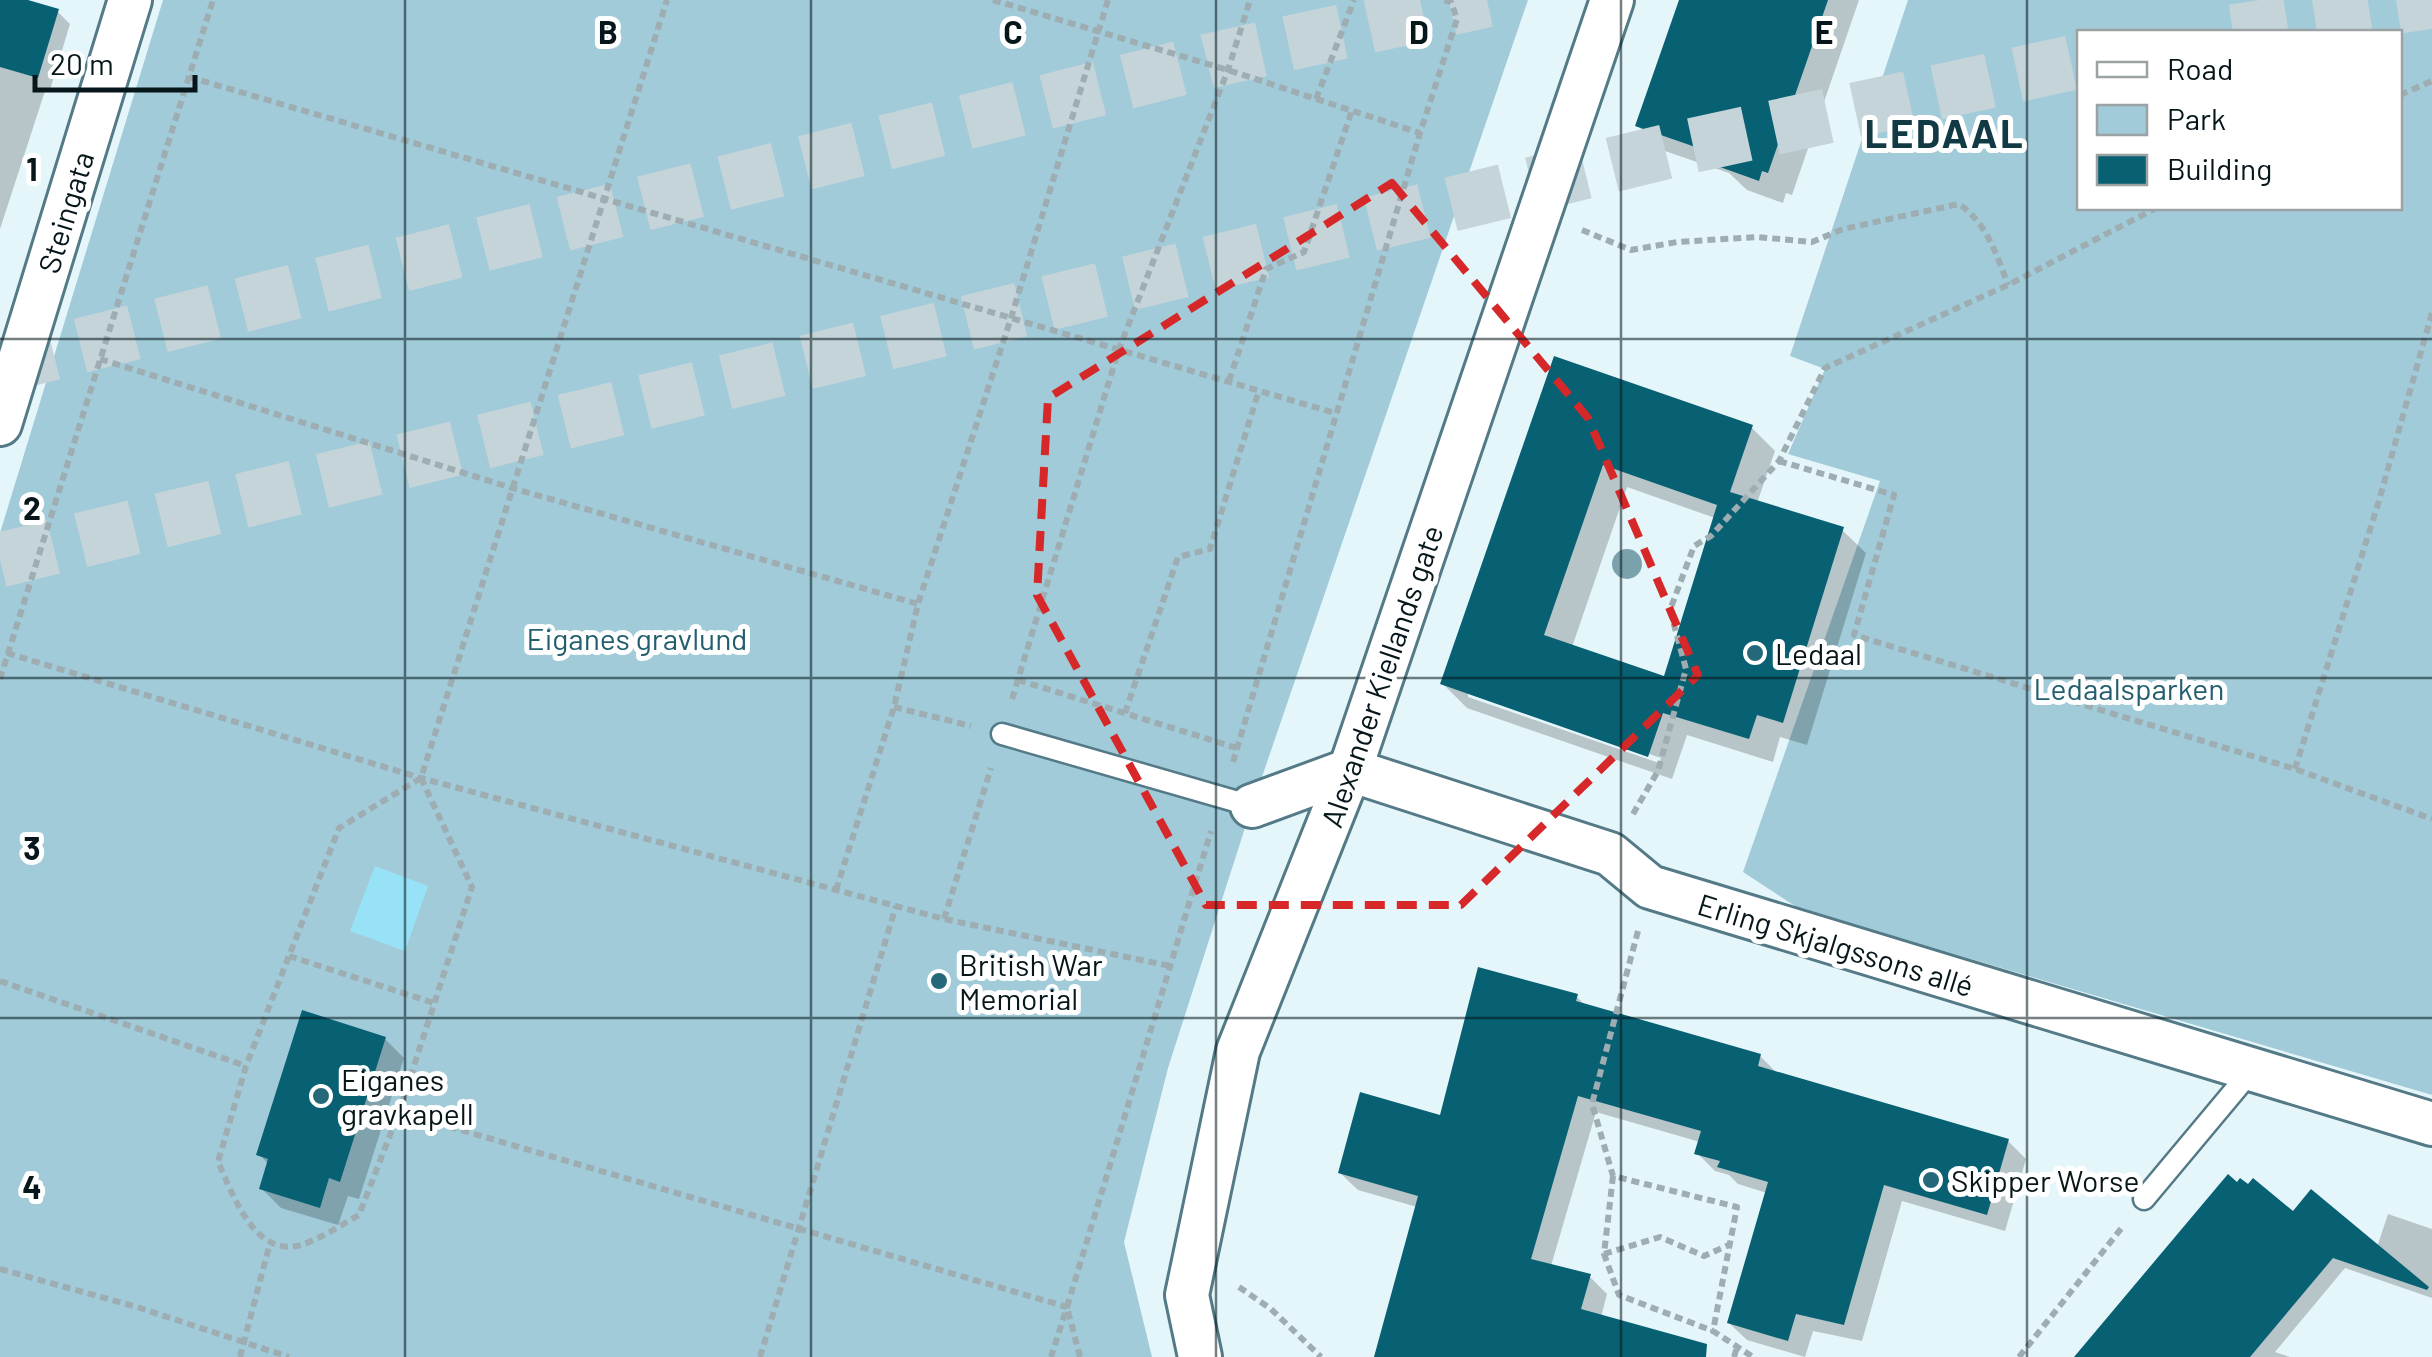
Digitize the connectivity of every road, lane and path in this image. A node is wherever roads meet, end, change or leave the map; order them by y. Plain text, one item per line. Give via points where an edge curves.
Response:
1 (130, 0) edge
2 (213, 0) edge
3 (666, 0) edge
4 (993, 0) edge
5 (1108, 0) edge
6 (1250, 0) edge
7 (1353, 0) edge
8 (1443, 0) edge
9 (1612, 0) edge
10 (1097, 32) junction
11 (1228, 70) junction
12 (189, 77) junction
13 (2432, 81) edge
14 (2402, 93) edge
15 (1316, 99) junction
16 (1352, 110) junction
17 (1420, 133) junction
18 (604, 198) junction
19 (2152, 210) edge
20 (1539, 212) junction
21 (2008, 285) junction
22 (2432, 313) edge
23 (1011, 318) junction
24 (1120, 349) junction
25 (100, 359) junction
26 (1229, 382) junction
27 (1259, 390) junction
28 (1336, 412) junction
29 (0, 424) edge
30 (1779, 461) junction
31 (512, 488) junction
32 (918, 604) junction
33 (6, 653) junction
34 (0, 679) edge
35 (1018, 680) junction
36 (894, 706) junction
37 (1125, 713) junction
38 (1002, 734) junction
39 (1237, 748) junction
40 (2294, 769) junction
41 (1350, 770) junction
42 (421, 778) junction
43 (1237, 802) junction
44 (2432, 819) edge
45 (1610, 854) junction
46 (1650, 886) junction
47 (836, 890) junction
48 (896, 906) junction
49 (944, 920) junction
50 (289, 956) junction
51 (1170, 966) junction
52 (0, 981) edge
53 (434, 1003) junction
54 (246, 1066) junction
55 (2251, 1070) junction
56 (399, 1112) junction
57 (2432, 1124) edge
58 (1613, 1176) junction
59 (2144, 1200) joint
60 (798, 1228) junction
61 (270, 1243) junction
62 (1730, 1245) junction
63 (1604, 1254) junction
64 (1195, 1256) junction
65 (0, 1269) edge
66 (1066, 1307) junction
67 (1713, 1332) junction
68 (244, 1343) junction
69 (1737, 1347) junction
70 (240, 1357) edge
71 (289, 1357) edge
72 (760, 1357) edge
73 (1050, 1357) edge
74 (1080, 1357) edge
75 (1200, 1357) edge
76 (1322, 1357) edge
77 (1734, 1357) edge
78 (1753, 1357) edge
79 (2019, 1357) edge

1 - 29 street, Steingata
2 - 12 path
3 - 18 path
4 - 10 path
5 - 10 path
6 - 11 path
7 - 15 path
8 - 17 path via 1451,2 1458,19
9 - 20 street, Alexander Kiellands gate
10 - 11 path
10 - 23 path
11 - 15 path
11 - 24 path
12 - 18 path
12 - 25 path
13 - 14 path
15 - 16 path
16 - 17 path
16 - 26 path via 1304,252 1266,269
17 - 28 path
18 - 23 path
18 - 31 path
19 - 21 path
20 - 21 path via 1631,250 1757,236 1812,242 1843,228 1959,204 1974,214
20 - 41 street, Alexander Kiellands gate
21 - 30 path via 1825,368
22 - 40 path
23 - 24 path
23 - 32 path
24 - 26 path
24 - 35 path
25 - 31 path
25 - 33 path
26 - 27 path
27 - 28 path
27 - 37 path via 1210,549 1178,556
28 - 39 path
30 - 40 path via 1894,495 1854,635
30 - 45 path via 1694,546 1670,610 1686,669 1658,771
31 - 32 path
31 - 42 path
32 - 36 path
33 - 34 path
33 - 42 path
35 - 37 path
35 - 38 path
36 - 38 path
36 - 47 path
37 - 39 path
38 - 43 lane
38 - 49 path
39 - 43 path
40 - 44 path
41 - 43 street
41 - 45 street, Erling Skjalgssons allé
41 - 64 street, Alexander Kiellands gate via 1238,1050
42 - 47 path
42 - 50 path via 339,828
42 - 53 path via 472,888
43 - 51 path
45 - 46 street, Erling Skjalgssons allé
46 - 55 street, Erling Skjalgssons allé
46 - 58 path via 1592,1104
47 - 48 path
48 - 49 path
48 - 60 path
49 - 51 path
50 - 53 path
50 - 54 path
51 - 66 path
52 - 54 path
53 - 56 path
54 - 61 path via 218,1162 248,1225
55 - 57 street, Erling Skjalgssons allé
55 - 59 lane
56 - 60 path
56 - 61 path via 359,1215 300,1246
58 - 62 path via 1737,1208
58 - 63 path
59 - 79 path
60 - 66 path
60 - 72 path
61 - 68 path
62 - 63 path via 1704,1256 1660,1237
62 - 67 path
63 - 67 path via 1619,1294
64 - 75 street, Alexander Kiellands gate via 1187,1296
64 - 76 path via 1270,1309
65 - 68 path
66 - 73 path
66 - 74 path
67 - 69 path
68 - 70 path
68 - 71 path
69 - 77 path
69 - 78 path

